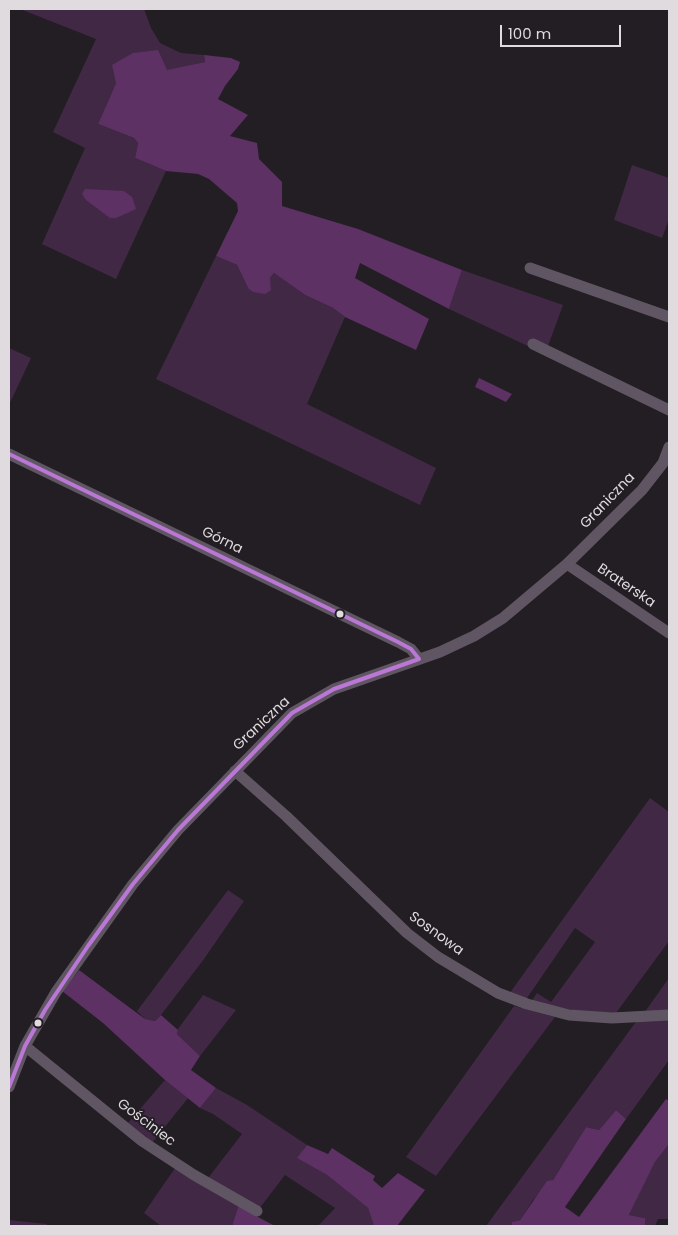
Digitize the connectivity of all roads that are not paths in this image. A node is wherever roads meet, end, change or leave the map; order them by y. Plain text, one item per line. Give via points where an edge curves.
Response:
1 (530, 268) dead end
2 (669, 317) edge
3 (533, 344) dead end
4 (669, 410) edge
5 (669, 447) edge
6 (9, 454) edge
7 (666, 461) edge
8 (567, 564) junction
9 (669, 633) edge
10 (419, 659) junction
11 (235, 771) junction
12 (669, 1016) edge
13 (25, 1046) junction
14 (9, 1087) edge
15 (257, 1211) dead end

1 - 2 street
3 - 4 street
5 - 7 street, Graniczna
6 - 10 street, Górna via 398,642 411,649
7 - 8 street, Graniczna via 642,490
8 - 9 street, Braterska
8 - 10 street, Graniczna via 503,618 474,636
10 - 11 street, Graniczna via 334,689 292,713
11 - 12 street, Sosnowa via 286,816 406,934 498,993 569,1015 612,1018
11 - 13 street, Graniczna via 178,830 134,884 56,992
13 - 14 street, Graniczna
13 - 15 street, Gościniec via 142,1142

